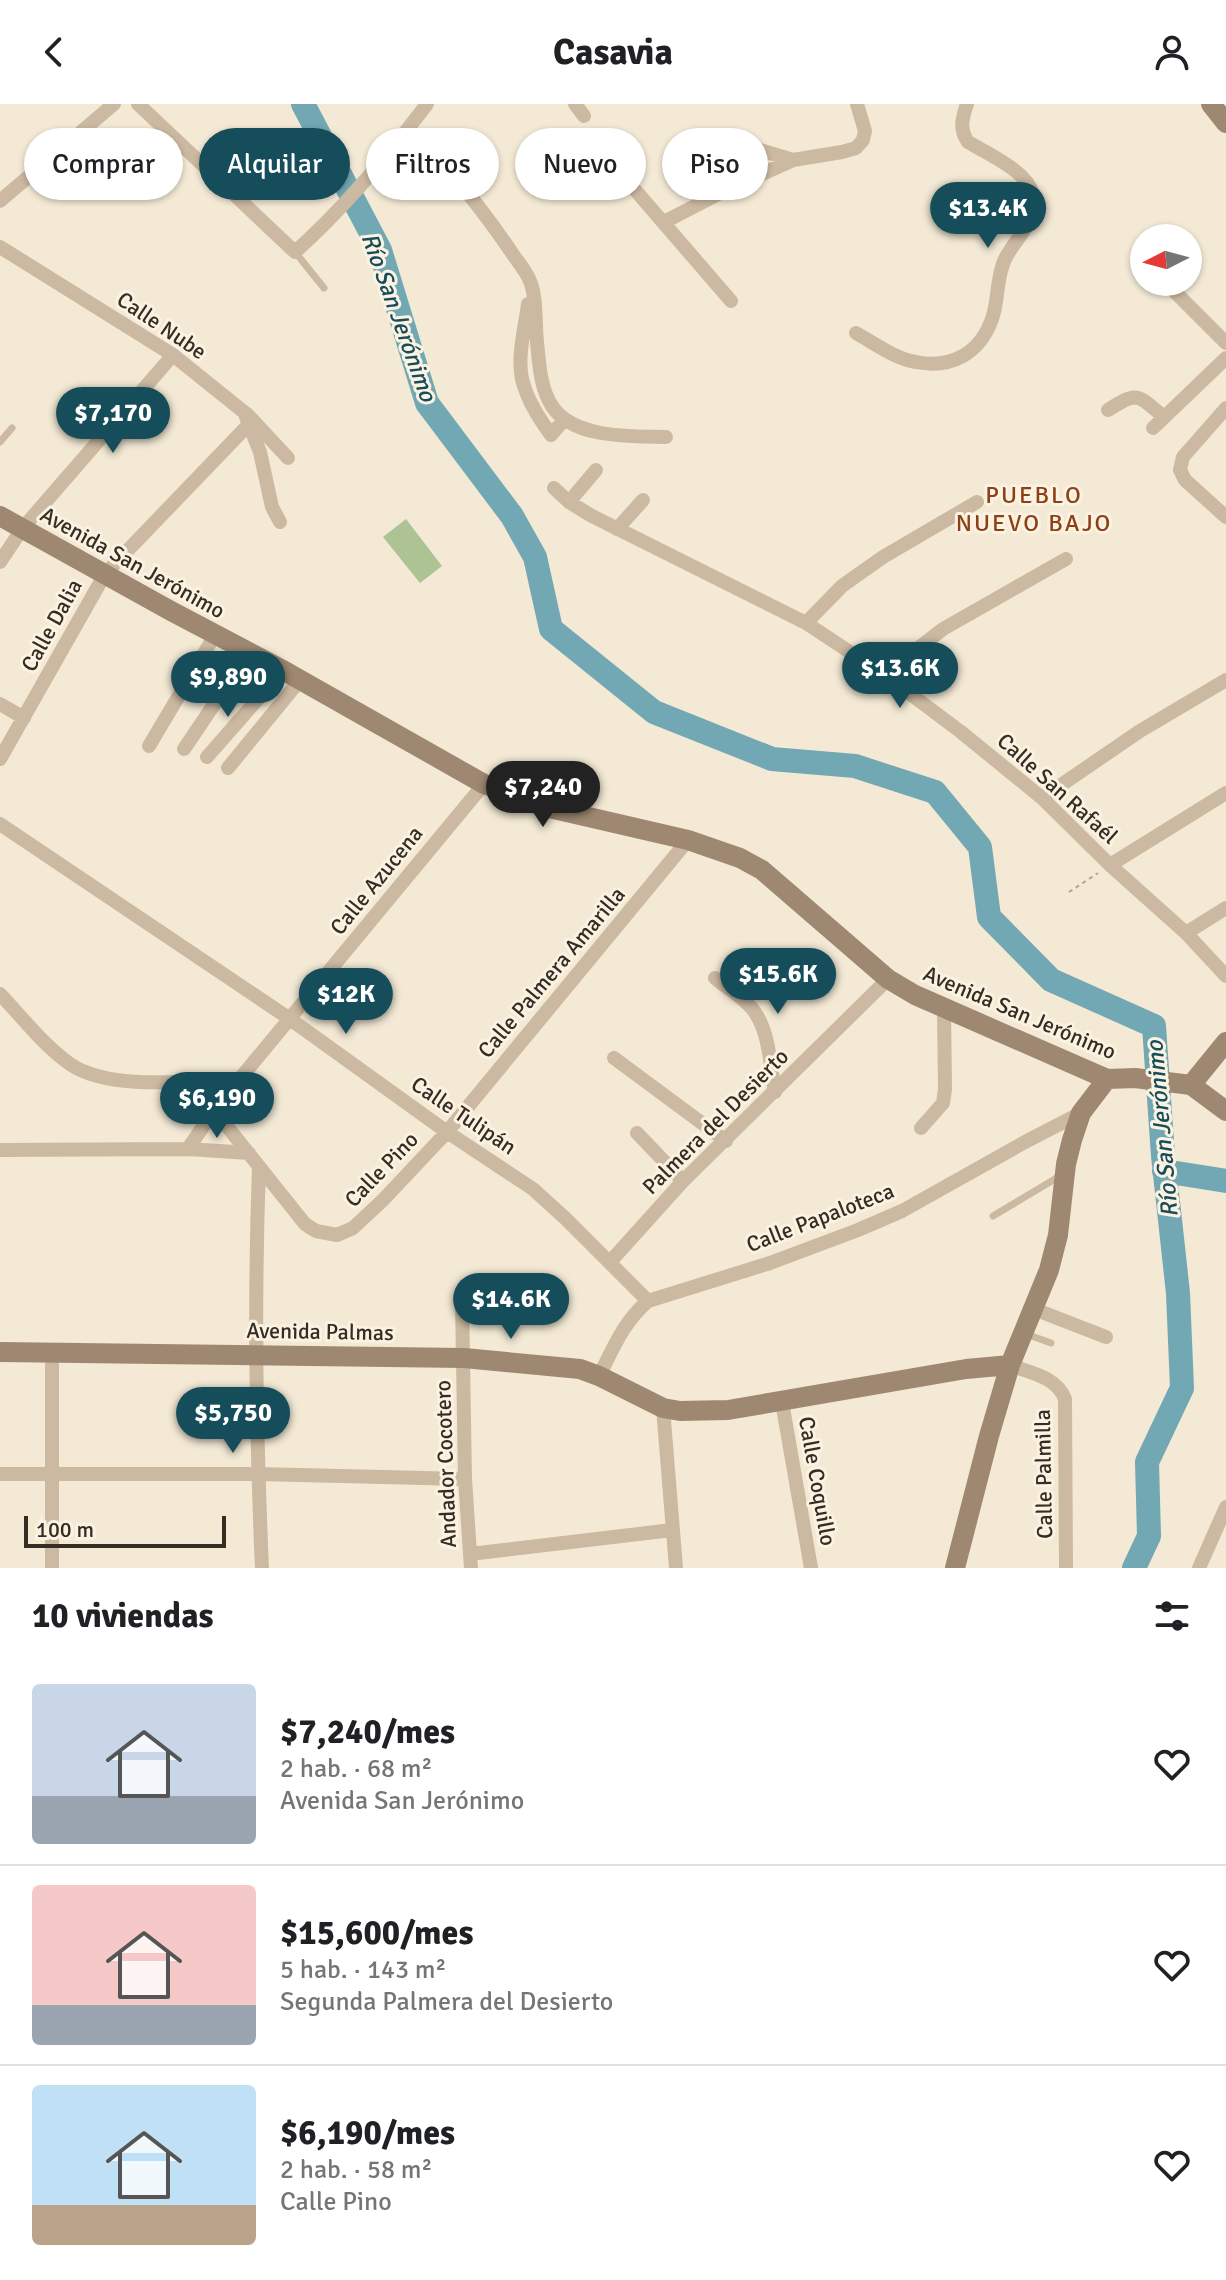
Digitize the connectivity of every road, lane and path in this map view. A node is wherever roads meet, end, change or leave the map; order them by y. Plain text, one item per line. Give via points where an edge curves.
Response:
1 (114, 104) edge
2 (427, 104) edge
3 (857, 104) edge
4 (967, 104) edge
5 (1211, 104) edge
6 (140, 105) edge
7 (1226, 123) edge
8 (409, 128) edge
9 (768, 152) edge
10 (793, 160) junction
11 (366, 179) edge
12 (473, 200) edge
13 (644, 200) edge
14 (0, 201) edge
15 (664, 222) junction
16 (0, 247) edge
17 (295, 252) junction
18 (531, 282) junction
19 (324, 288) dead end
20 (1179, 296) edge
21 (731, 301) dead end
22 (856, 333) dead end
23 (1226, 343) edge
24 (173, 355) junction
25 (1226, 358) edge
26 (1226, 408) edge
27 (1108, 410) dead end
28 (249, 419) junction
29 (564, 420) junction
30 (12, 428) dead end
31 (666, 437) dead end
32 (0, 442) edge
33 (288, 458) dead end
34 (596, 470) dead end
35 (554, 488) dead end
36 (643, 500) dead end
37 (569, 502) junction
38 (977, 502) dead end
39 (0, 516) edge
40 (1226, 517) edge
41 (280, 522) dead end
42 (22, 529) junction
43 (617, 529) junction
44 (1066, 559) dead end
45 (0, 562) edge
46 (105, 574) junction
47 (806, 623) junction
48 (215, 635) junction
49 (251, 654) junction
50 (281, 669) junction
51 (889, 678) junction
52 (300, 680) junction
53 (1226, 680) edge
54 (0, 704) edge
55 (24, 718) junction
56 (149, 746) dead end
57 (184, 749) dead end
58 (207, 757) dead end
59 (0, 759) edge
60 (228, 768) dead end
61 (484, 784) junction
62 (1226, 793) edge
63 (1042, 798) junction
64 (0, 824) edge
65 (688, 840) junction
66 (1110, 865) junction
67 (1069, 892) dead end
68 (1226, 908) edge
69 (1186, 933) junction
70 (1226, 976) edge
71 (715, 978) dead end
72 (888, 979) junction
73 (0, 994) edge
74 (944, 1009) junction
75 (290, 1019) junction
76 (1226, 1042) edge
77 (614, 1058) dead end
78 (1075, 1067) junction
79 (242, 1079) junction
80 (1107, 1079) junction
81 (1184, 1083) junction
82 (775, 1092) junction
83 (214, 1110) junction
84 (1226, 1111) edge
85 (1081, 1113) junction
86 (921, 1128) dead end
87 (447, 1132) junction
88 (637, 1133) dead end
89 (726, 1141) junction
90 (188, 1149) junction
91 (0, 1150) edge
92 (249, 1153) junction
93 (259, 1167) junction
94 (1065, 1172) junction
95 (683, 1181) junction
96 (993, 1216) dead end
97 (610, 1262) junction
98 (462, 1301) dead end
99 (648, 1301) junction
100 (1034, 1309) junction
101 (1024, 1333) junction
102 (1106, 1337) dead end
103 (1051, 1343) dead end
104 (0, 1352) edge
105 (52, 1353) junction
106 (257, 1354) junction
107 (464, 1358) junction
108 (1010, 1365) junction
109 (599, 1376) junction
110 (782, 1402) junction
111 (663, 1408) junction
112 (53, 1473) junction
113 (0, 1474) edge
114 (258, 1474) junction
115 (465, 1479) junction
116 (1226, 1507) edge
117 (672, 1530) junction
118 (470, 1561) edge
119 (52, 1568) edge
120 (262, 1568) edge
121 (676, 1568) edge
122 (811, 1568) edge
123 (955, 1568) edge
124 (1066, 1568) edge
125 (1199, 1568) edge

1 - 14 street
2 - 8 street
3 - 10 street via 865,131 856,148
4 - 22 street via 961,130 968,142 1020,173 1033,192 1034,204 1033,215 1004,261 984,339 952,361 915,362
5 - 7 street
6 - 17 street
9 - 10 street
10 - 15 street
11 - 17 street
12 - 18 street
13 - 15 street
15 - 21 street
16 - 24 street, Calle Nube
17 - 19 lane
18 - 29 street via 544,389
18 - 29 street via 522,378 551,435
20 - 23 street
24 - 28 street, Calle Nube
24 - 42 street
25 - 27 street via 1158,423 1135,396
26 - 40 street via 1183,457 1180,470
28 - 33 street, Calle Nube
28 - 41 street
28 - 46 street, Calle Dalia
29 - 31 street via 619,436
30 - 32 lane
34 - 37 street
35 - 37 street, Calle San Rafaél
36 - 43 street
37 - 43 street, Calle San Rafaél
38 - 47 street via 872,564
39 - 42 street, Avenida San Jerónimo
42 - 45 street
42 - 46 street, Avenida San Jerónimo
43 - 47 street, Calle San Rafaél
44 - 51 street via 943,629
46 - 48 street, Avenida San Jerónimo
46 - 55 street, Calle Dalia
47 - 51 street, Calle San Rafaél
48 - 49 street, Avenida San Jerónimo
48 - 56 street
49 - 50 street, Avenida San Jerónimo
49 - 57 street
50 - 52 street, Avenida San Jerónimo
50 - 58 street
51 - 63 street, Calle San Rafaél
52 - 60 street
52 - 61 street, Avenida San Jerónimo
53 - 63 street
54 - 55 street
55 - 59 street, Calle Dalia
61 - 65 street, Avenida San Jerónimo via 545,807
61 - 75 street, Calle Azucena
62 - 66 street
63 - 66 street, Calle San Rafaél
64 - 75 street, Calle Tulipán
65 - 72 street, Avenida San Jerónimo via 762,870
65 - 87 street, Calle Palmera Amarilla
66 - 67 path
66 - 69 street, Calle San Rafaél
68 - 69 street
69 - 70 street, Calle San Rafaél
71 - 82 street via 756,1013
72 - 74 street, Avenida San Jerónimo
72 - 82 street, Palmera del Desierto
73 - 79 street via 56,1052 88,1074 135,1082
74 - 78 street, Avenida San Jerónimo
74 - 86 street via 943,1103
75 - 79 street, Calle Azucena
75 - 87 street, Calle Tulipán
76 - 81 street
77 - 89 street
78 - 80 street, Avenida San Jerónimo
78 - 85 street
79 - 83 street, Calle Azucena
80 - 81 street, Avenida San Jerónimo
80 - 85 street
81 - 84 street
82 - 89 street, Palmera del Desierto
83 - 90 street, Calle Azucena
83 - 92 street, Calle Pino
85 - 94 street
85 - 99 street, Calle Papaloteca via 902,1211 770,1263
87 - 93 street, Calle Pino via 353,1228 337,1235 305,1224
87 - 97 street, Calle Tulipán via 533,1189
88 - 95 street
89 - 95 street, Palmera del Desierto
90 - 91 street
90 - 92 street
92 - 93 street, Calle Pino
93 - 106 street
94 - 96 lane
94 - 100 street via 1058,1235
95 - 97 street, Palmera del Desierto
97 - 99 street, Calle Tulipán
98 - 107 street, Andador Cocotero
99 - 109 street via 624,1327
100 - 101 street
100 - 102 street
101 - 103 lane
101 - 108 street
104 - 105 street, Avenida Palmas
105 - 106 street, Avenida Palmas
105 - 112 street
106 - 107 street, Avenida Palmas
106 - 114 street
107 - 109 street, Avenida Palmas via 580,1369
107 - 115 street, Andador Cocotero
108 - 110 street, Avenida Palmas
108 - 123 street
108 - 124 street, Calle Palmilla via 1051,1381 1065,1399
109 - 111 street, Avenida Palmas
110 - 111 street, Avenida Palmas via 700,1412
110 - 122 street, Calle Coquillo
111 - 117 street
112 - 113 street
112 - 114 street
112 - 119 street
114 - 115 street
114 - 120 street
115 - 118 street, Andador Cocotero
116 - 125 street
117 - 118 street
117 - 121 street

